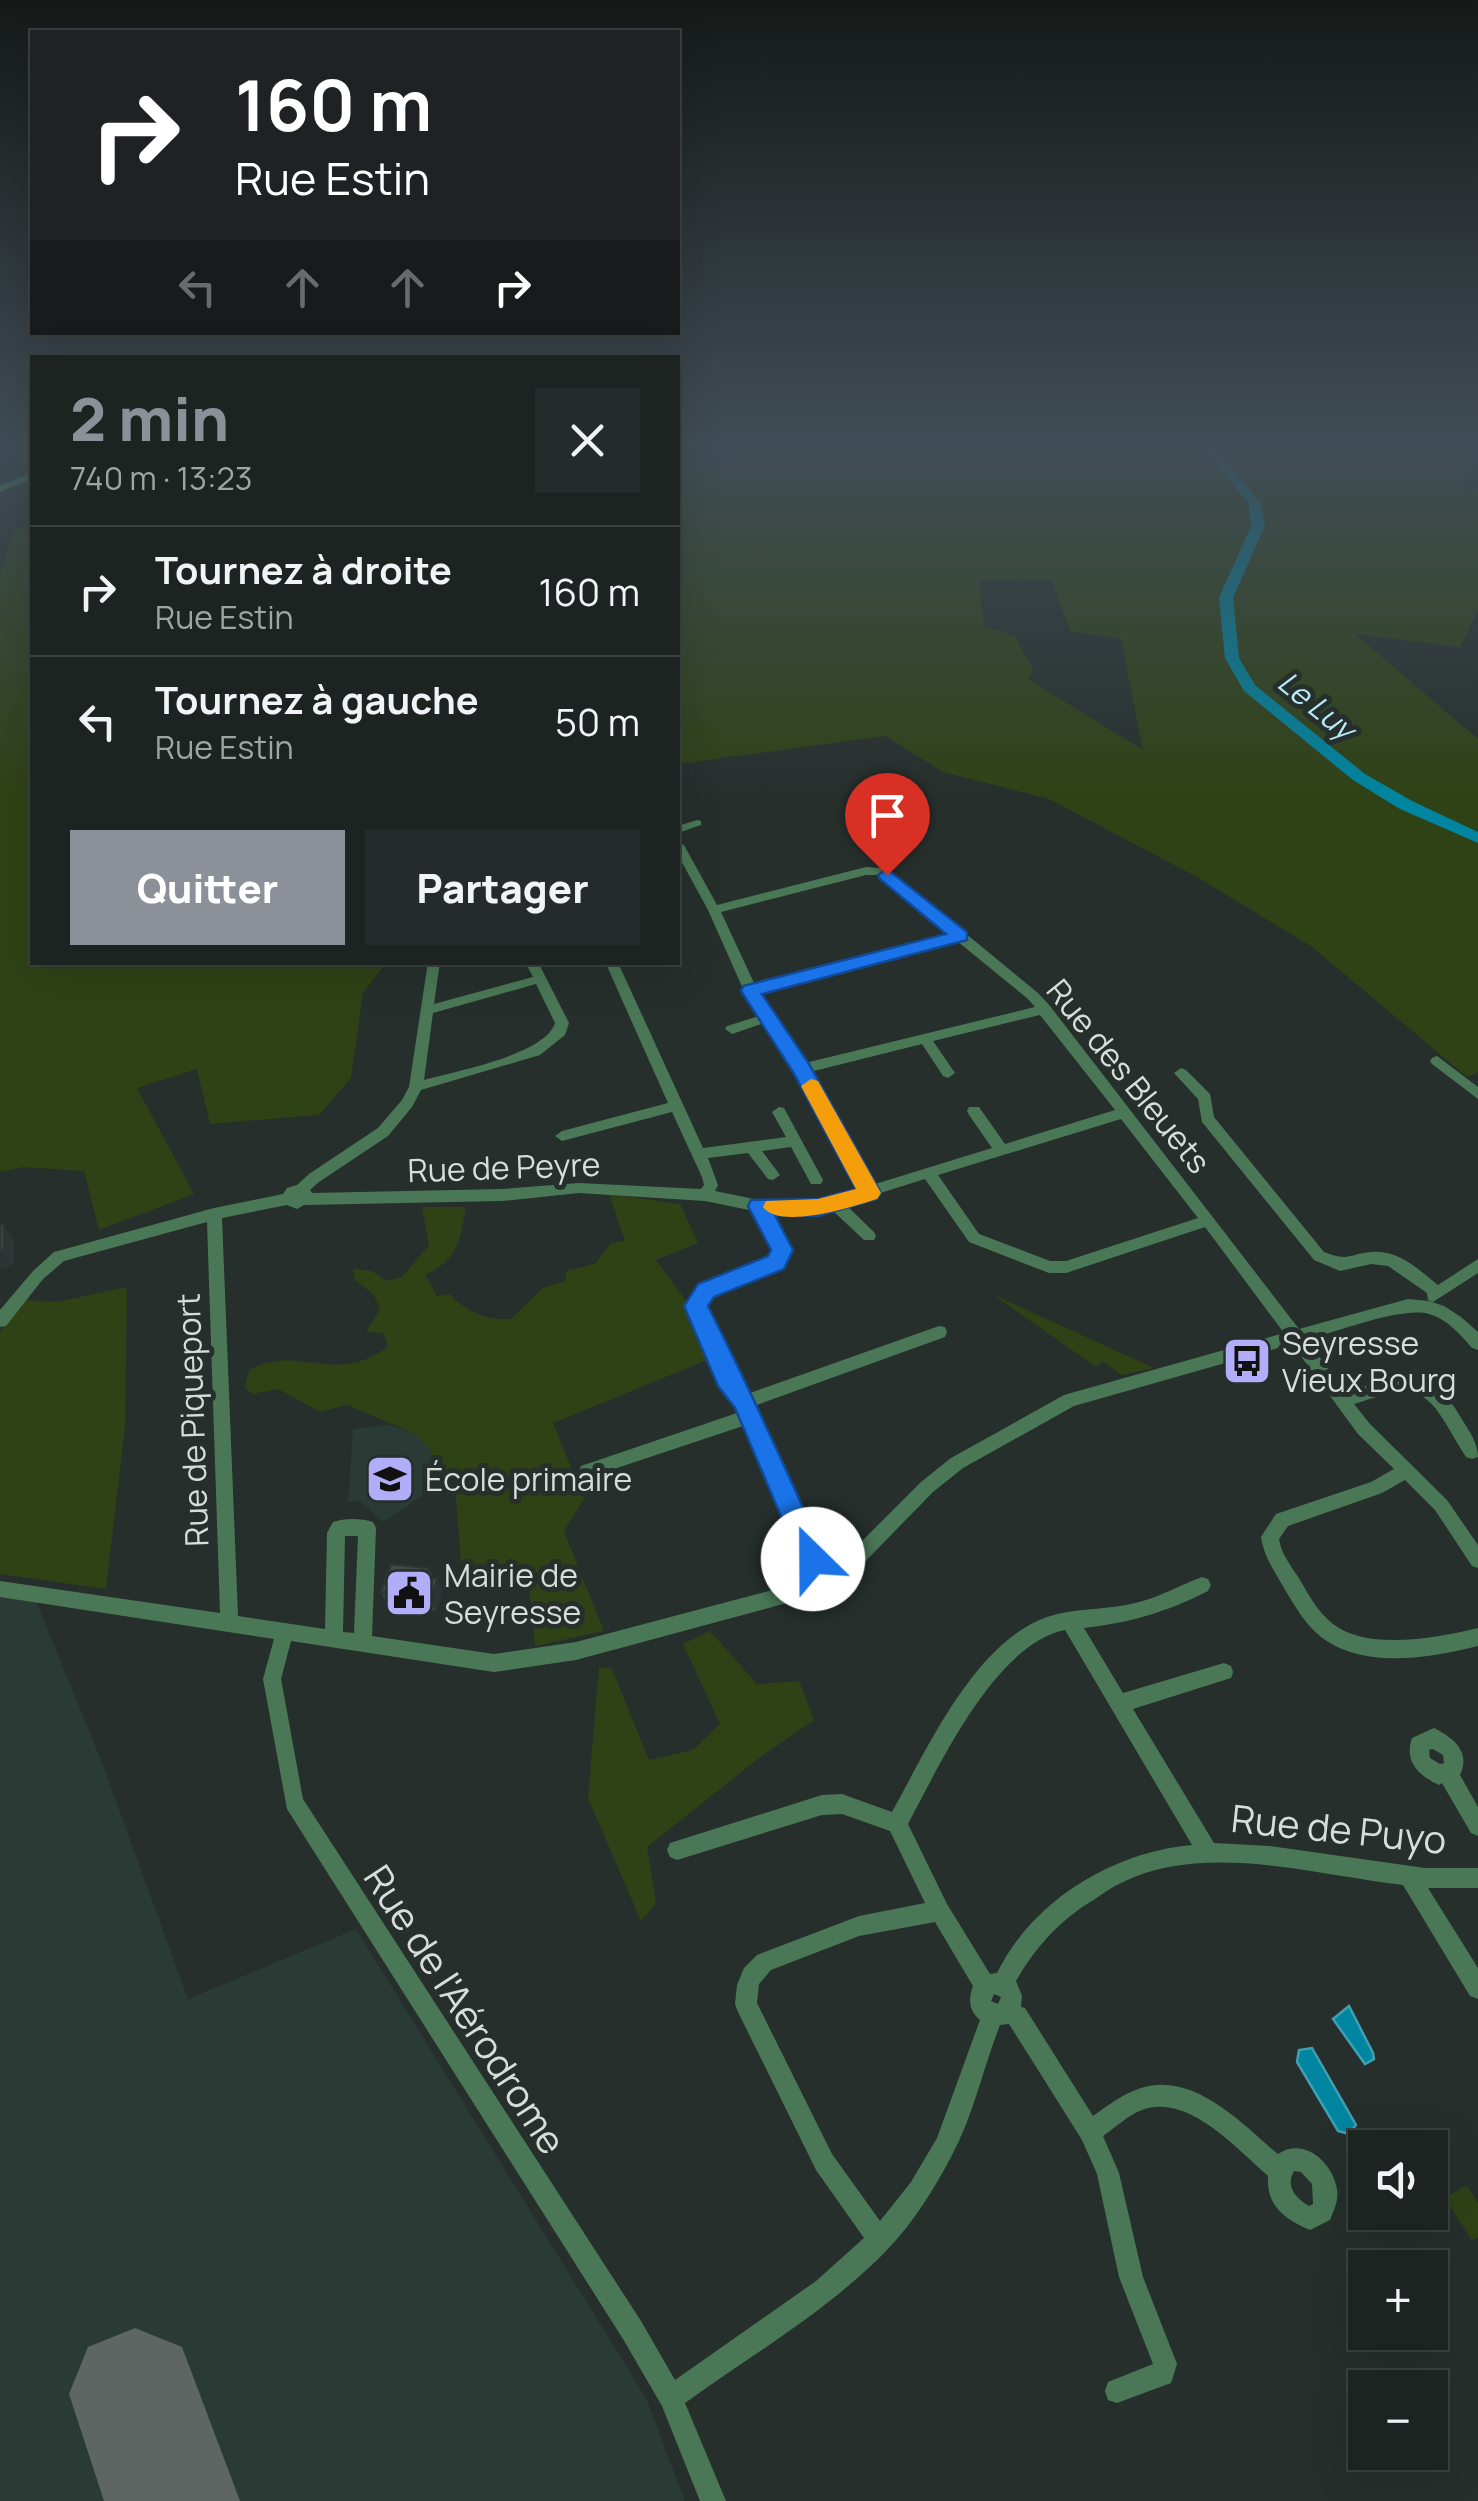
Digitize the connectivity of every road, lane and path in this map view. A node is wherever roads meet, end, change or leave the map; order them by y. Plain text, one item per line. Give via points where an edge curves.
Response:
1 (697, 823) dead end
2 (680, 829) edge
3 (680, 849) edge
4 (714, 910) junction
5 (961, 936) junction
6 (434, 965) edge
7 (532, 965) edge
8 (616, 965) edge
9 (540, 979) junction
10 (750, 991) junction
11 (1045, 1009) junction
12 (428, 1010) junction
13 (766, 1018) junction
14 (732, 1029) dead end
15 (925, 1039) junction
16 (1437, 1061) dead end
17 (802, 1070) junction
18 (948, 1073) dead end
19 (1181, 1073) dead end
20 (416, 1087) junction
21 (1478, 1094) edge
22 (678, 1105) junction
23 (974, 1111) dead end
24 (779, 1112) dead end
25 (1126, 1112) junction
26 (562, 1136) dead end
27 (794, 1141) junction
28 (751, 1147) junction
29 (1002, 1151) junction
30 (700, 1154) junction
31 (930, 1174) junction
32 (773, 1175) dead end
33 (816, 1180) dead end
34 (870, 1193) junction
35 (705, 1195) junction
36 (298, 1196) junction
37 (835, 1204) junction
38 (759, 1206) junction
39 (214, 1214) junction
40 (1208, 1220) junction
41 (869, 1236) dead end
42 (1478, 1265) edge
43 (1432, 1305) junction
44 (0, 1322) edge
45 (939, 1332) dead end
46 (1298, 1338) junction
47 (1476, 1341) edge
48 (1342, 1401) junction
49 (747, 1409) junction
50 (1472, 1452) dead end
51 (588, 1471) dead end
52 (1404, 1472) junction
53 (1478, 1560) edge
54 (829, 1580) junction
55 (1202, 1585) dead end
56 (0, 1589) edge
57 (1070, 1622) junction
58 (230, 1624) junction
59 (284, 1634) junction
60 (1478, 1637) edge
61 (331, 1640) junction
62 (363, 1644) junction
63 (1224, 1672) dead end
64 (1119, 1704) junction
65 (1448, 1774) dead end
66 (897, 1824) junction
67 (1478, 1826) edge
68 (676, 1850) dead end
69 (1207, 1850) junction
70 (1478, 1878) edge
71 (1411, 1879) junction
72 (940, 1911) junction
73 (994, 1985) junction
74 (1478, 1988) edge
75 (1001, 2014) junction
76 (1090, 2132) junction
77 (1280, 2170) dead end
78 (880, 2241) junction
79 (1117, 2391) dead end
80 (671, 2398) junction
81 (713, 2501) edge

1 - 2 street
3 - 4 street
4 - 5 street, Rue des Bleuets via 872,870
4 - 10 street
5 - 10 street
5 - 11 street, Rue des Bleuets
6 - 12 street
7 - 9 street
8 - 22 street
9 - 12 street
9 - 20 street via 562,1022 560,1032 535,1052
10 - 13 street
11 - 15 street
11 - 25 street, Rue des Bleuets
12 - 20 street
13 - 14 street
13 - 17 street
15 - 17 street
15 - 18 street
16 - 21 street
17 - 34 street
19 - 43 street via 1205,1098 1216,1130 1320,1256 1340,1265 1377,1254 1392,1259
20 - 36 street via 390,1126
22 - 26 street
22 - 30 street
23 - 29 street
24 - 27 street
25 - 29 street, Rue de Peyre
25 - 40 street, Rue des Bleuets
27 - 28 street
27 - 33 street
28 - 30 street
28 - 32 street
29 - 31 street, Rue de Peyre
30 - 35 street via 711,1184
31 - 34 street, Rue de Peyre
31 - 40 street via 974,1238 1049,1267
34 - 37 street, Rue de Peyre
35 - 36 street, Rue de Peyre via 579,1188
35 - 38 street, Rue de Peyre
36 - 39 street, Rue de Peyre
37 - 38 street, Rue de Peyre
37 - 41 street
38 - 49 street via 782,1250 776,1262 706,1290 696,1306
39 - 44 street, Rue de Peyre via 60,1256
39 - 58 street, Rue de Piqueport
40 - 46 street, Rue des Bleuets
42 - 43 street
43 - 46 street
43 - 47 street
45 - 49 street
46 - 48 street, Rue des Bleuets
46 - 54 street via 1048,1410 957,1463
48 - 50 street via 1412,1382 1437,1399
48 - 52 street, Rue des Bleuets
49 - 51 street
49 - 54 street via 813,1559
52 - 53 street, Rue des Bleuets via 1441,1505
52 - 60 street via 1282,1520 1270,1536 1272,1550 1323,1628 1337,1638 1423,1648
54 - 62 street via 618,1641 519,1662
55 - 57 street via 1133,1613
56 - 58 street
57 - 64 street
57 - 66 street via 1020,1639 998,1661
58 - 59 street
59 - 61 street
59 - 80 street, Rue de l'Aérodrome via 272,1679 296,1806
61 - 62 street
61 - 62 street via 336,1533 356,1526 367,1528
63 - 64 street
64 - 69 street
65 - 67 street
66 - 68 street via 842,1804 822,1805
66 - 72 street
69 - 71 street, Rue de Puyo via 1301,1857
69 - 73 street, Rue de Puyo via 1146,1862 1082,1893
70 - 71 street, Rue de Puyo
71 - 74 street
72 - 73 street
72 - 78 street via 858,1926 764,1962 746,1985 746,2004 824,2162
73 - 75 street via 1010,1992
75 - 76 street via 1017,2016
75 - 78 street via 947,2143 914,2201
76 - 77 street via 1132,2103 1167,2095 1194,2104
76 - 79 street via 1108,2174 1131,2277 1165,2364 1162,2374
78 - 80 street via 853,2270
80 - 81 street, Rue de l'Aérodrome

